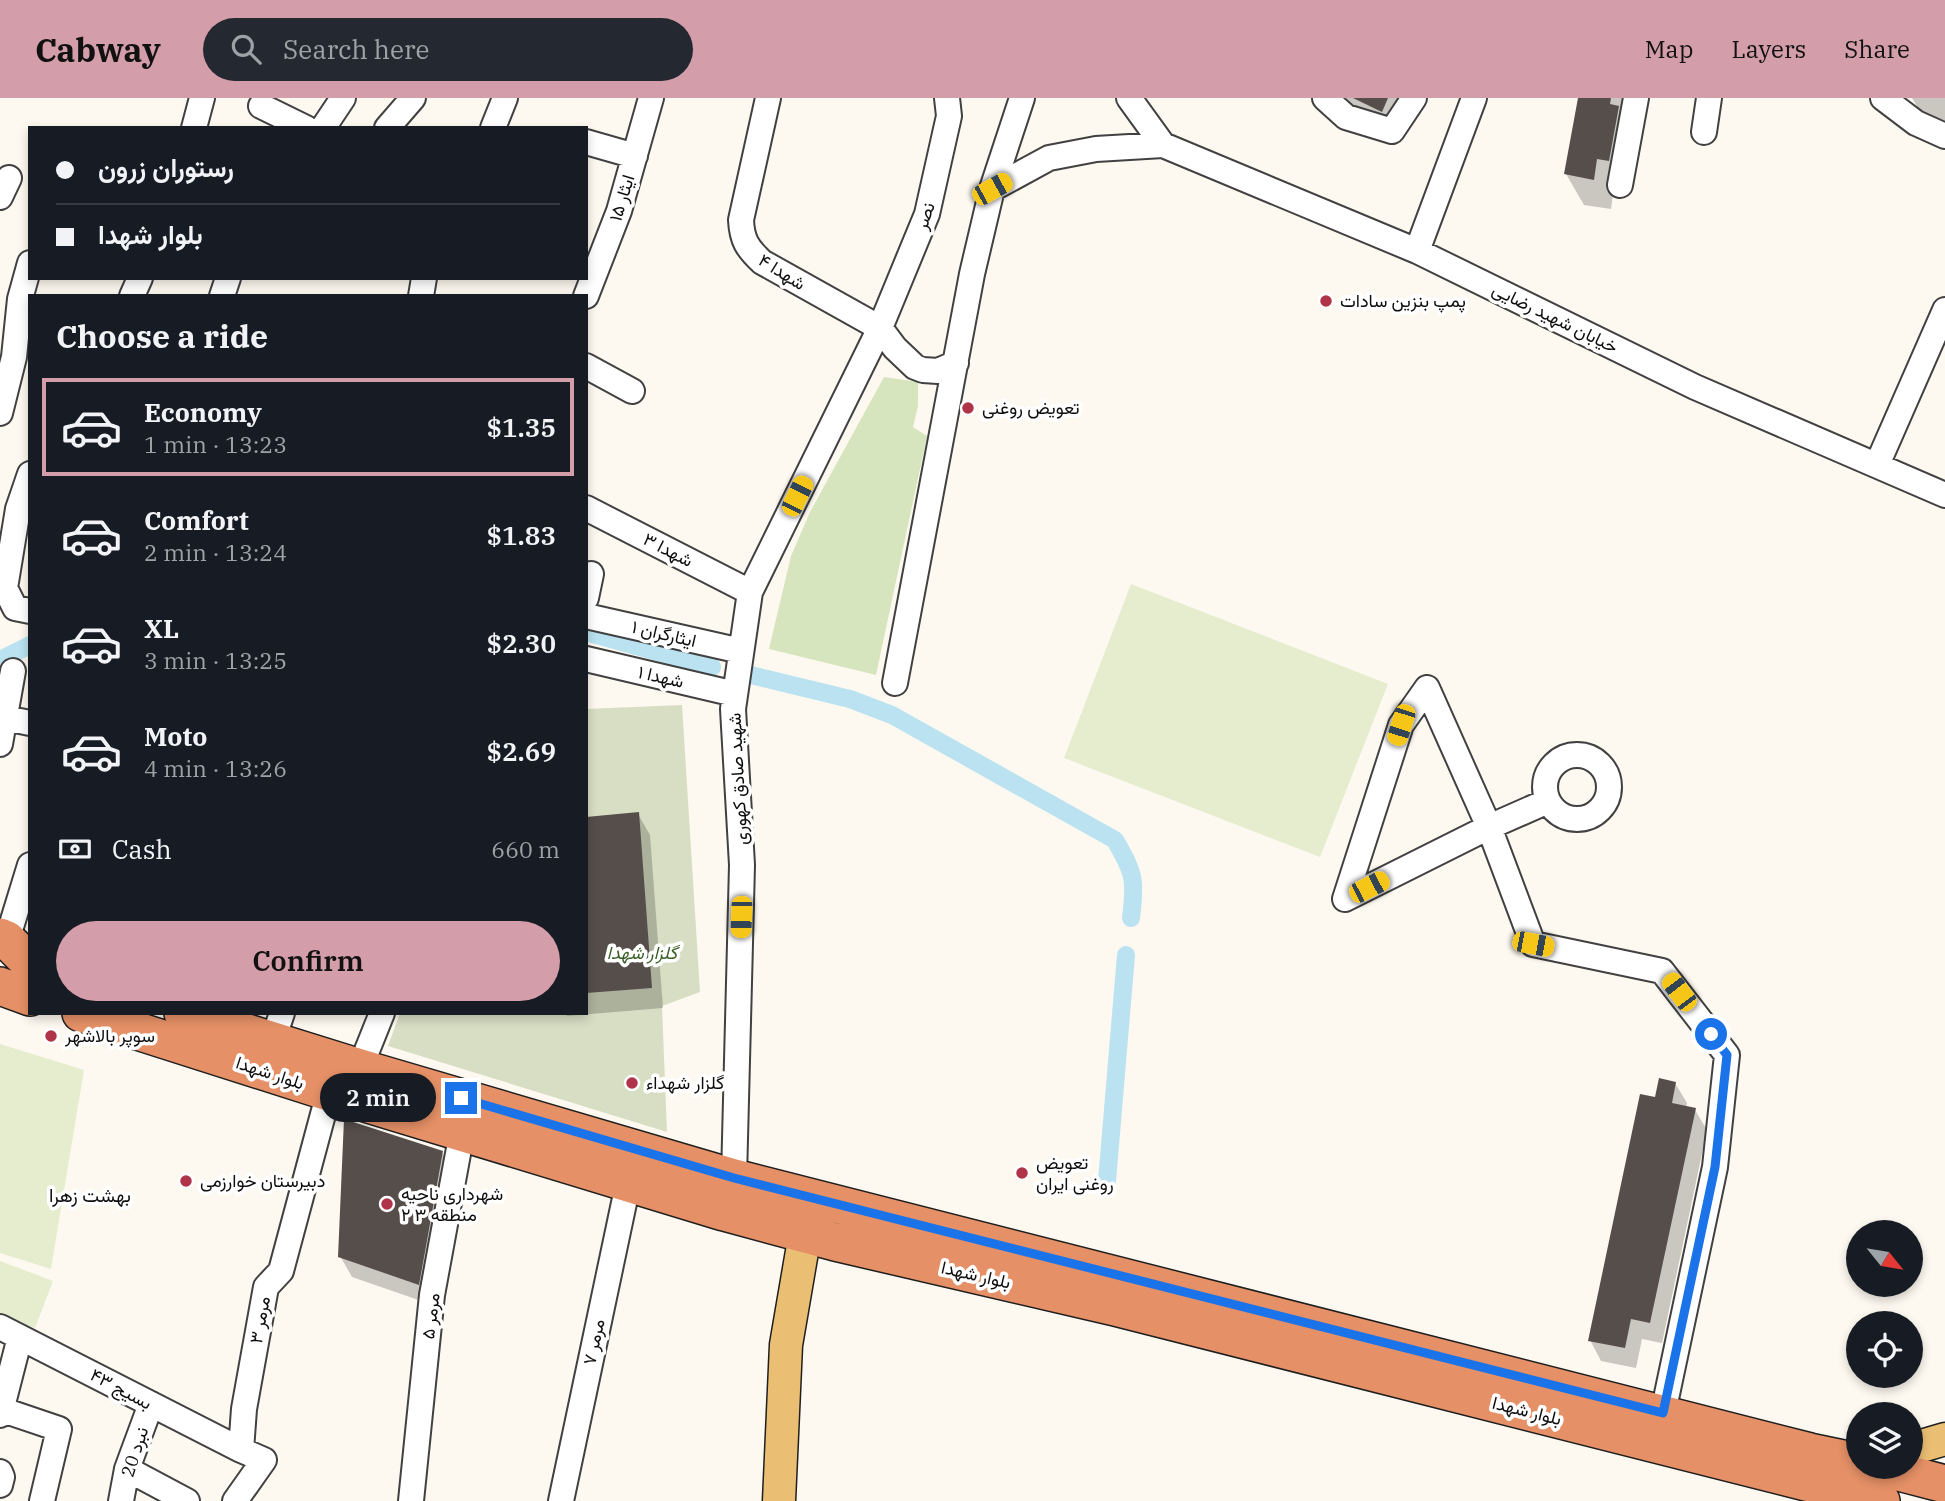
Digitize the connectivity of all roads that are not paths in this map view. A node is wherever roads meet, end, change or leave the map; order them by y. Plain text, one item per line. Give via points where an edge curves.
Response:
1 (202, 98) edge
2 (342, 98) edge
3 (413, 98) edge
4 (505, 98) edge
5 (652, 98) edge
6 (768, 98) edge
7 (947, 98) edge
8 (1022, 98) edge
9 (1129, 98) edge
10 (1325, 98) edge
11 (1414, 98) edge
12 (1474, 98) edge
13 (1636, 98) edge
14 (1709, 98) edge
15 (1883, 98) edge
16 (260, 111) edge
17 (395, 125) edge
18 (195, 126) edge
19 (301, 126) edge
20 (324, 126) edge
21 (494, 126) edge
22 (1704, 132) dead end
23 (1945, 136) edge
24 (588, 143) edge
25 (1163, 145) junction
26 (635, 156) junction
27 (1619, 185) dead end
28 (992, 189) junction
29 (1417, 251) junction
30 (591, 269) edge
31 (28, 270) edge
32 (586, 294) edge
33 (1945, 310) edge
34 (880, 328) junction
35 (956, 363) junction
36 (588, 367) edge
37 (632, 391) dead end
38 (0, 413) edge
39 (1877, 466) junction
40 (28, 479) edge
41 (1945, 495) edge
42 (16, 508) edge
43 (588, 509) edge
44 (750, 592) junction
45 (28, 611) edge
46 (588, 616) edge
47 (741, 651) junction
48 (588, 659) edge
49 (14, 671) edge
50 (895, 683) dead end
51 (735, 694) junction
52 (5, 718) junction
53 (28, 723) edge
54 (0, 744) edge
55 (1548, 801) dead end
56 (1489, 827) junction
57 (28, 875) edge
58 (13, 953) edge
59 (0, 986) edge
60 (28, 996) edge
61 (28, 997) edge
62 (0, 1002) edge
63 (87, 1015) edge
64 (196, 1015) edge
65 (381, 1015) edge
66 (227, 1020) edge
67 (278, 1027) edge
68 (360, 1068) junction
69 (329, 1092) junction
70 (462, 1132) junction
71 (734, 1178) junction
72 (628, 1184) junction
73 (805, 1234) junction
74 (10, 1332) edge
75 (1387, 1359) junction
76 (1459, 1377) junction
77 (150, 1404) junction
78 (0, 1409) edge
79 (1663, 1413) junction
80 (0, 1415) edge
81 (1945, 1439) edge
82 (1923, 1445) edge
83 (241, 1450) junction
84 (1846, 1459) edge
85 (127, 1469) junction
86 (0, 1472) edge
87 (1923, 1478) edge
88 (1945, 1484) edge
89 (0, 1485) edge
90 (41, 1501) edge
91 (121, 1501) edge
92 (187, 1501) edge
93 (235, 1501) edge
94 (411, 1501) edge
95 (561, 1501) edge
96 (779, 1501) edge
97 (1881, 1501) edge

1 - 18 street
2 - 20 street
3 - 17 street
4 - 21 street
5 - 26 street, ایثار ۱۵
6 - 34 street, شهدا ۴ via 741,220 746,247 762,262
7 - 34 street, نصر via 949,116 927,215
8 - 28 street
9 - 25 street
10 - 11 street via 1346,117 1392,131
12 - 29 street
13 - 27 street
14 - 22 street
15 - 23 street via 1916,123
16 - 19 street
24 - 26 street
25 - 28 street, خیابان شهید رضایی via 1096,149 1049,158
25 - 29 street, خیابان شهید رضایی
26 - 30 street, ایثار ۱۵ via 619,211
28 - 35 street
29 - 39 street, خیابان شهید رضایی via 1696,387
30 - 32 street, ایثار ۱۵
31 - 38 street
33 - 39 street
34 - 35 street via 915,367 938,371
34 - 44 street, شهید صادق کهوری
35 - 50 street
36 - 37 street
39 - 41 street, خیابان شهید رضایی
40 - 42 street
42 - 45 street via 5,588 15,608
43 - 44 street, شهدا ۳
44 - 47 street, شهید صادق کهوری
46 - 47 street, ایثارگران ۱
47 - 51 street, شهید صادق کهوری
48 - 51 street, شهدا ۱
49 - 52 street
51 - 71 street, شهید صادق کهوری via 742,865
52 - 53 street
52 - 54 street
55 - 56 street
56 - 56 street via 1427,688 1401,725 1345,900
56 - 79 street via 1533,944 1662,971 1727,1055 1715,1167
57 - 58 street
59 - 60 highway
61 - 62 highway
63 - 69 highway, بلوار شهدا
64 - 66 highway, بلوار شهدا
65 - 68 street
66 - 67 highway, بلوار شهدا
67 - 68 highway, بلوار شهدا
68 - 71 highway, بلوار شهدا
69 - 70 highway, بلوار شهدا
69 - 83 street, مرمر ۳ via 281,1271 266,1287
70 - 72 highway, بلوار شهدا
70 - 94 street, مرمر ۵ via 432,1295
71 - 75 highway, بلوار شهدا
72 - 73 highway, بلوار شهدا
72 - 95 street, مرمر ۷
73 - 75 highway, بلوار شهدا via 1115,1307
73 - 96 main road via 786,1345
74 - 77 street, بسیج ۴۳
74 - 78 street
75 - 76 highway, بلوار شهدا
76 - 79 highway, بلوار شهدا
76 - 97 highway, بلوار شهدا
77 - 83 street, بسیج ۴۳
77 - 85 street, نبرد 20
78 - 80 street
78 - 90 street via 59,1429
79 - 84 highway, بلوار شهدا
81 - 82 main road
83 - 93 street via 264,1460
85 - 91 street, نبرد 20
85 - 92 street
86 - 89 street
87 - 88 highway, بلوار شهدا

